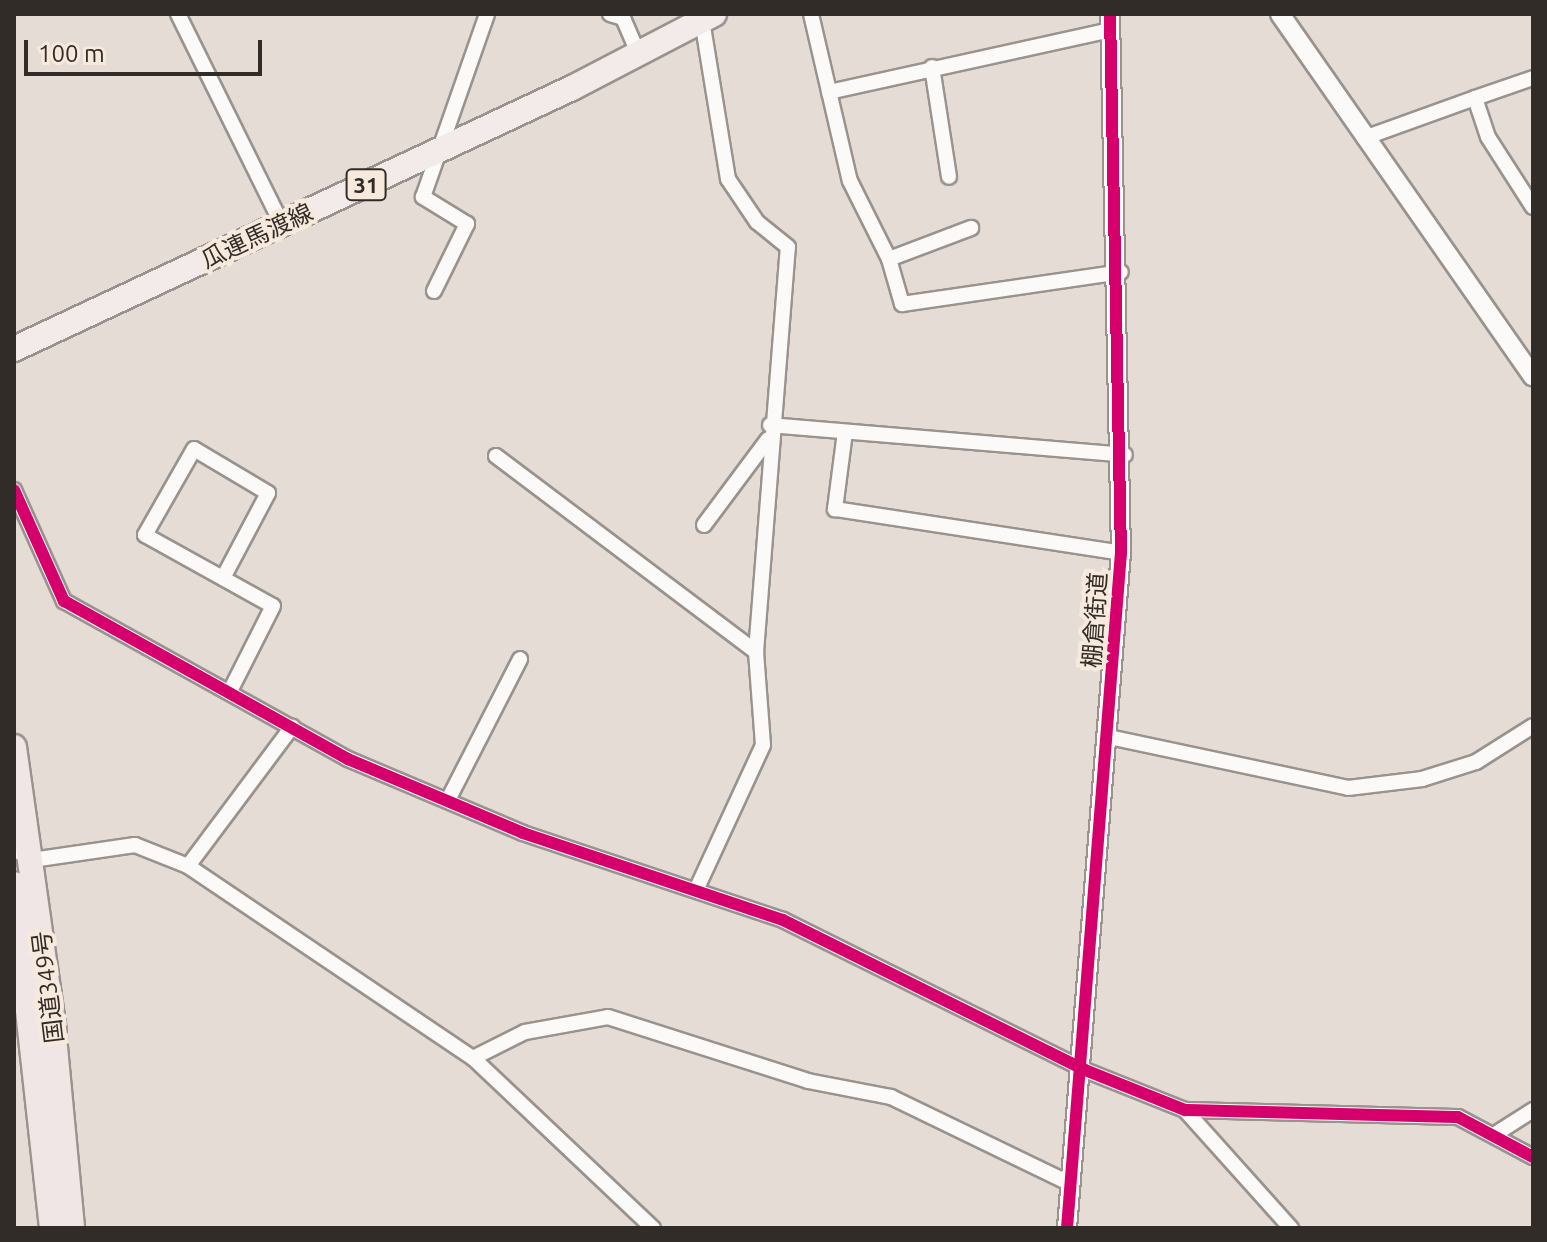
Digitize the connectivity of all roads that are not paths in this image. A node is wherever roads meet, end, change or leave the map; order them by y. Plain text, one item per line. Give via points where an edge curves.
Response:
1 (178, 14) edge
2 (487, 14) edge
3 (610, 14) edge
4 (811, 14) edge
5 (1280, 14) edge
6 (708, 17) edge
7 (1111, 22) edge
8 (639, 55) junction
9 (932, 67) junction
10 (1533, 78) edge
11 (829, 92) junction
12 (1475, 98) junction
13 (1364, 138) junction
14 (442, 149) junction
15 (949, 177) dead end
16 (1533, 177) edge
17 (1517, 184) junction
18 (1533, 207) edge
19 (282, 224) junction
20 (971, 228) dead end
21 (889, 259) junction
22 (1121, 272) junction
23 (434, 291) dead end
24 (14, 349) edge
25 (1533, 377) edge
26 (769, 432) junction
27 (845, 432) junction
28 (1125, 455) junction
29 (496, 456) dead end
30 (14, 490) edge
31 (704, 525) dead end
32 (1121, 553) junction
33 (223, 578) junction
34 (756, 652) junction
35 (520, 659) dead end
36 (230, 691) junction
37 (1533, 726) edge
38 (292, 727) junction
39 (1109, 737) junction
40 (14, 747) edge
41 (449, 798) junction
42 (23, 854) edge
43 (188, 866) junction
44 (14, 884) edge
45 (697, 888) junction
46 (473, 1058) junction
47 (1085, 1070) junction
48 (1185, 1110) junction
49 (1533, 1110) edge
50 (1497, 1133) junction
51 (1533, 1157) edge
52 (1071, 1184) junction
53 (52, 1228) edge
54 (72, 1228) edge
55 (653, 1228) edge
56 (1067, 1228) edge
57 (1291, 1228) edge

1 - 19 street
2 - 14 street
3 - 8 street via 623,18
4 - 11 street
5 - 13 street
6 - 8 main road, 瓜連馬渡線 / 31
6 - 26 street via 728,179 757,222 788,247
7 - 9 street
7 - 22 street, 棚倉街道
8 - 14 main road, 瓜連馬渡線 / 31
9 - 11 street
9 - 15 street
10 - 12 street
11 - 21 street via 850,181
12 - 13 street
12 - 17 street via 1488,137
13 - 25 street
14 - 19 main road, 瓜連馬渡線 / 31
14 - 23 street via 423,197 467,224
16 - 17 street
17 - 18 street
19 - 24 main road, 瓜連馬渡線 / 31
20 - 21 street
21 - 22 street via 902,304
22 - 28 street, 棚倉街道
26 - 27 street
26 - 31 street
26 - 34 street
27 - 28 street
27 - 32 street via 835,509
28 - 32 street, 棚倉街道
29 - 34 street
30 - 36 street via 64,601
32 - 39 street, 棚倉街道
33 - 33 street via 145,535 194,449 268,493
33 - 36 street via 273,606
34 - 45 street via 759,765
35 - 41 street
36 - 38 street
37 - 39 street via 1476,762 1348,788
38 - 41 street
38 - 43 street
39 - 47 street, 棚倉街道
40 - 42 highway, 国道349号
41 - 45 street via 523,833
42 - 43 street via 135,845
42 - 54 highway, 国道349号
43 - 46 street
44 - 53 highway, 国道349号
45 - 47 street via 783,920
46 - 52 street via 525,1032 608,1017 808,1081 891,1097
46 - 55 street
47 - 48 street
47 - 52 street, 棚倉街道
48 - 50 street via 1458,1117
48 - 57 street
49 - 50 street
50 - 51 street
52 - 56 street, 棚倉街道

